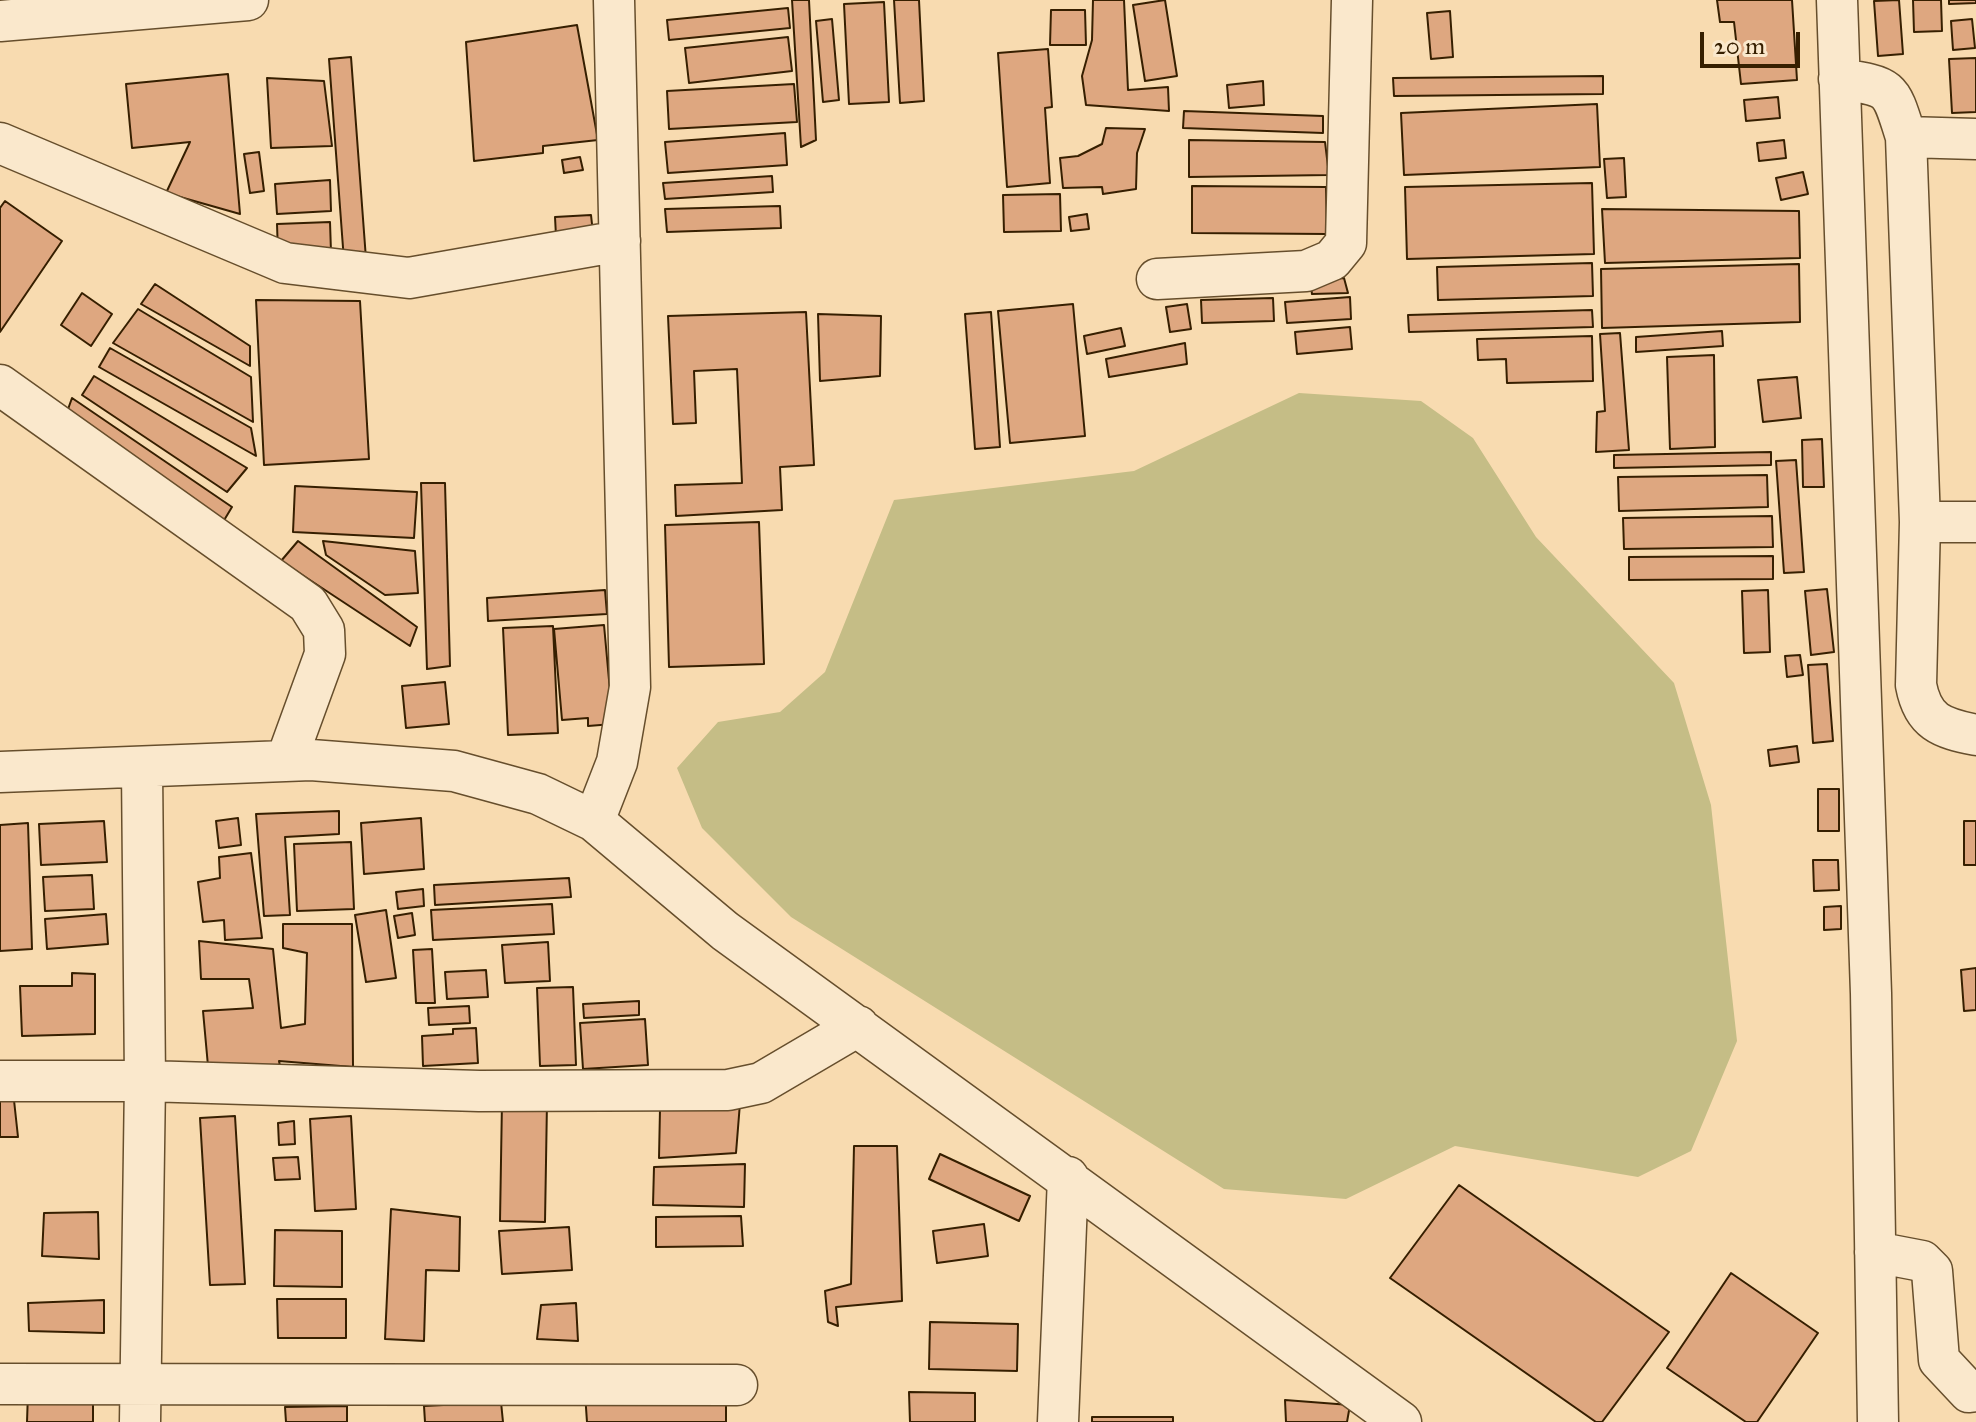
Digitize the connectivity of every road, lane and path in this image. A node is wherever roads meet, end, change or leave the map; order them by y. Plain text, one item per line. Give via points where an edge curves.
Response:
1 (248, 0) edge
2 (614, 0) edge
3 (1352, 0) edge
4 (1837, 0) edge
5 (0, 21) edge
6 (1839, 79) junction
7 (1906, 137) junction
8 (1976, 139) edge
9 (0, 143) edge
10 (620, 241) junction
11 (1157, 279) dead end
12 (0, 385) edge
13 (1920, 522) junction
14 (1976, 522) edge
15 (1976, 735) edge
16 (286, 761) junction
17 (142, 769) junction
18 (0, 772) edge
19 (594, 821) junction
20 (858, 1026) junction
21 (0, 1081) edge
22 (145, 1081) junction
23 (1068, 1177) junction
24 (1875, 1252) junction
25 (0, 1384) edge
26 (737, 1385) dead end
27 (1976, 1391) edge
28 (140, 1403) edge
29 (1058, 1422) edge
30 (1401, 1422) edge
31 (1878, 1422) edge

1 - 5 street
2 - 10 street
3 - 11 street via 1346,243 1332,260 1306,271
4 - 6 street
6 - 7 street via 1881,85 1894,98
6 - 24 street
7 - 8 street
7 - 13 street
9 - 10 street via 285,263 312,268 409,278
10 - 19 street via 630,687 617,762
12 - 16 street via 308,604 324,630 325,654
13 - 14 street
13 - 15 street via 1920,709 1936,723
16 - 17 street
16 - 19 street via 454,771 538,794
17 - 18 street
17 - 22 street
19 - 20 street via 725,931
20 - 22 street via 761,1083 728,1090 479,1091
20 - 23 street
21 - 22 street
22 - 28 street
23 - 29 street
23 - 30 street
24 - 27 street via 1922,1261 1932,1271 1939,1360 1969,1392
24 - 31 street
25 - 28 street
26 - 28 street

